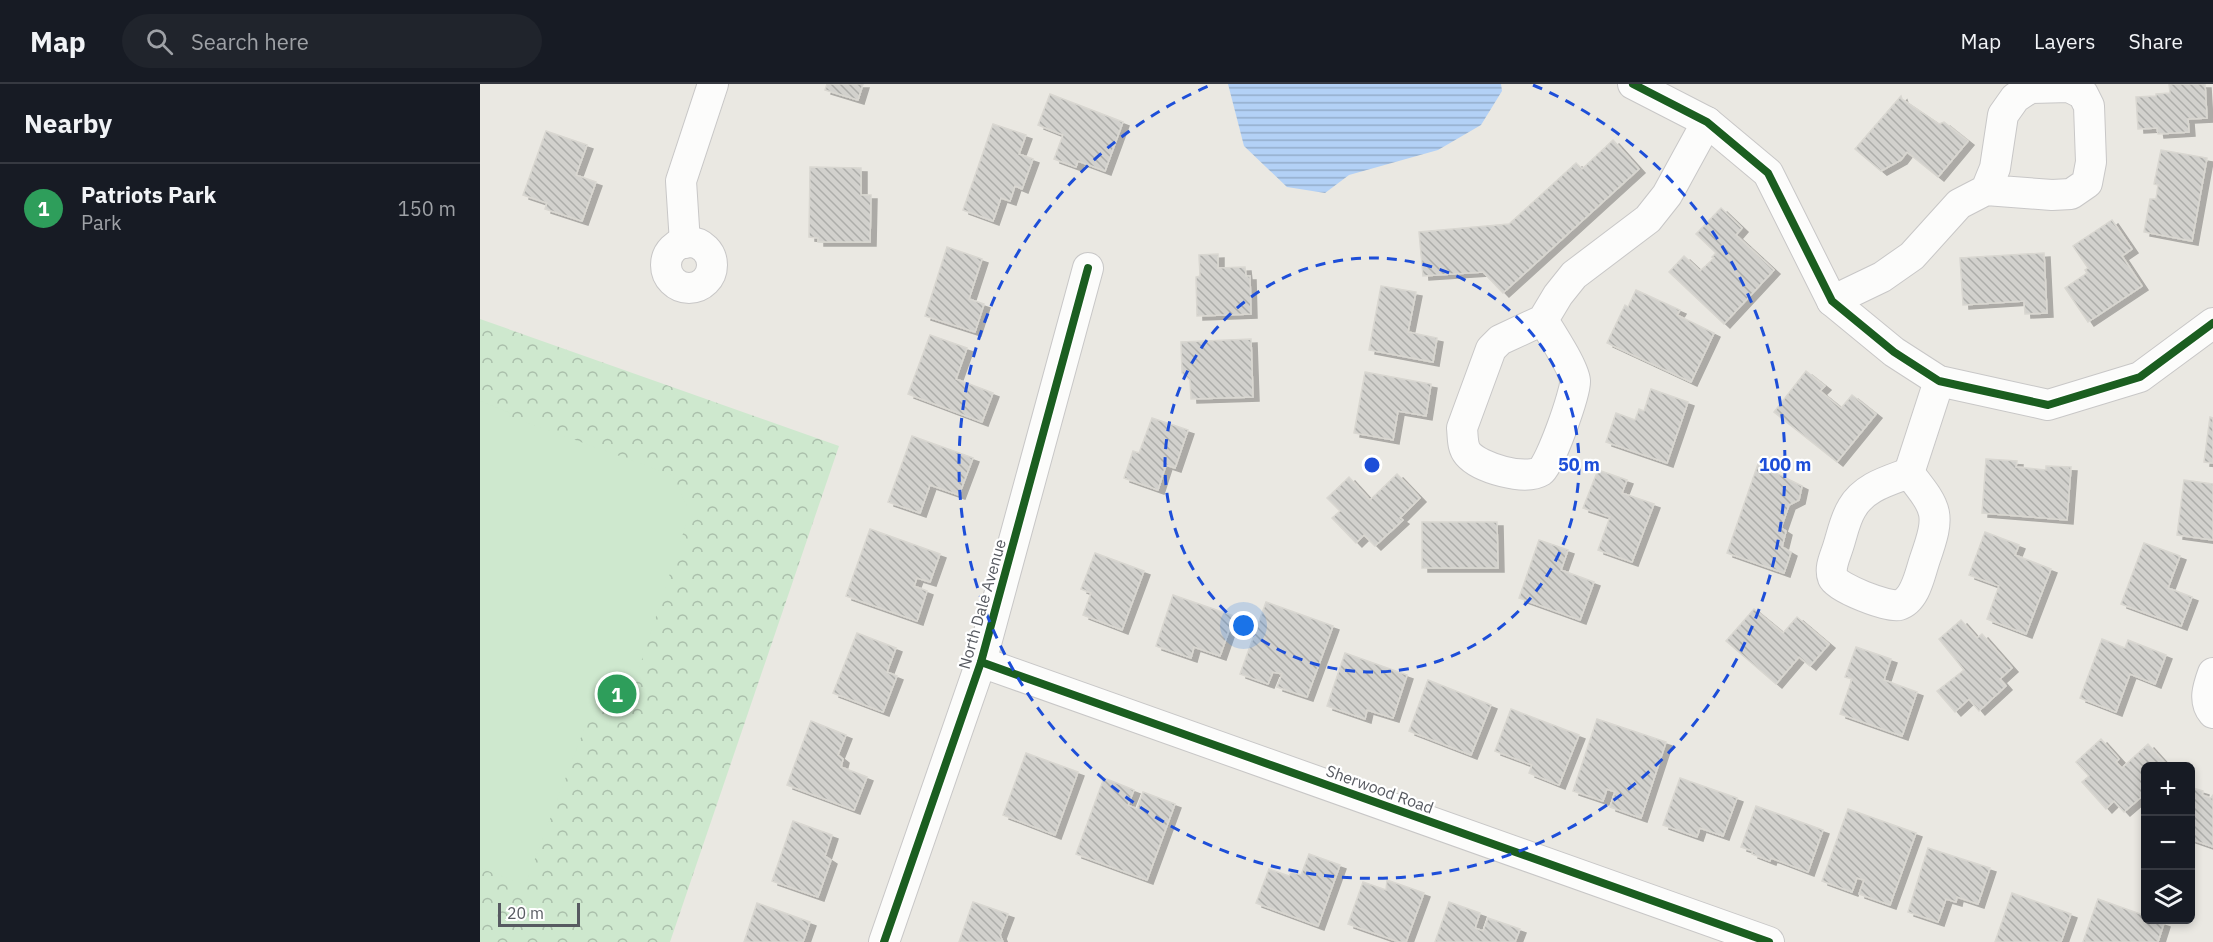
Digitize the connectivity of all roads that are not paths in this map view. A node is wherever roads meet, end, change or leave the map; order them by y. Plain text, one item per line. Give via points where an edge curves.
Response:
1 (713, 84) edge
2 (1633, 84) edge
3 (1707, 122) junction
4 (1986, 190) dead end
5 (685, 243) dead end
6 (1088, 268) dead end
7 (1832, 301) junction
8 (1543, 320) junction
9 (2213, 323) edge
10 (1939, 381) junction
11 (1909, 473) dead end
12 (981, 662) junction
13 (2213, 673) edge
14 (2213, 713) edge
15 (884, 942) edge
16 (1769, 942) edge

1 - 5 street via 681,181
2 - 3 street
3 - 7 street via 1768,173
3 - 8 street via 1667,195 1648,219 1574,275
4 - 7 street via 1959,204 1912,256 1882,277
6 - 12 street, North Dale Avenue
7 - 10 street via 1894,352
8 - 8 street via 1500,340 1491,349 1462,428 1467,453 1479,463 1518,475 1543,470 1574,393 1575,380
9 - 10 street via 2140,376 2048,405
10 - 11 street
12 - 15 street, North Dale Avenue
12 - 16 street, Sherwood Road
13 - 14 street via 2207,692 2208,707

